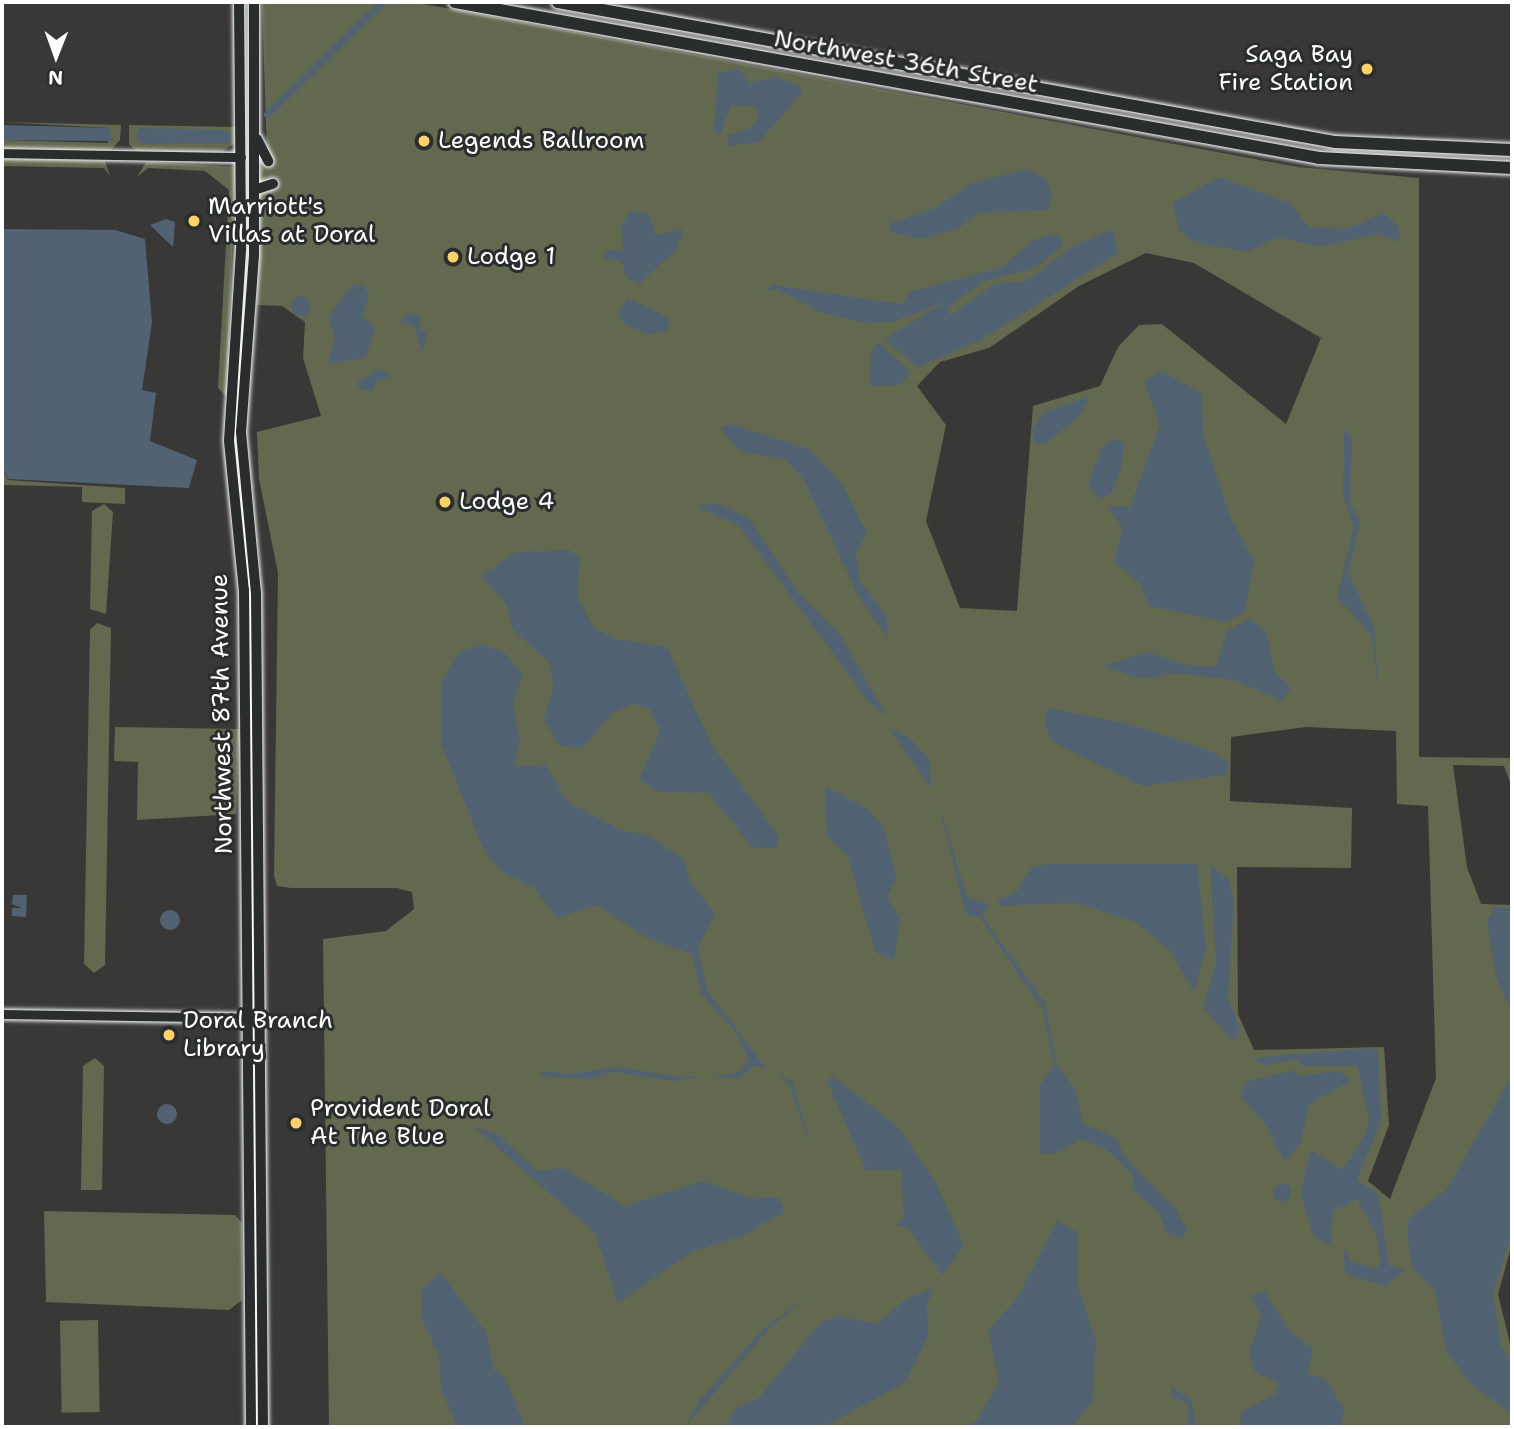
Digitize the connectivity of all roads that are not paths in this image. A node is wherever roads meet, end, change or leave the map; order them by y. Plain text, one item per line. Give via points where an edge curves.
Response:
1 (239, 2) edge
2 (254, 2) edge
3 (455, 2) edge
4 (558, 2) edge
5 (697, 27) junction
6 (693, 45) junction
7 (240, 48) junction
8 (886, 62) junction
9 (979, 78) junction
10 (882, 79) junction
11 (255, 89) junction
12 (975, 96) junction
13 (1078, 97) junction
14 (1161, 111) junction
15 (1074, 114) junction
16 (1157, 129) junction
17 (255, 132) junction
18 (1433, 148) junction
19 (1512, 149) edge
20 (2, 153) edge
21 (241, 157) junction
22 (268, 161) dead end
23 (1433, 167) junction
24 (1512, 167) edge
25 (273, 184) dead end
26 (254, 190) junction
27 (229, 418) junction
28 (241, 419) junction
29 (259, 1012) junction
30 (2, 1014) edge
31 (247, 1018) junction
32 (259, 1024) junction
33 (251, 1427) edge
34 (263, 1427) edge

1 - 7 main road, Northwest 87th Avenue
2 - 11 main road, Northwest 87th Avenue
3 - 6 main road, Northwest 36th Street
4 - 5 main road, Northwest 36th Street
5 - 6 main road
5 - 8 main road, Northwest 36th Street
6 - 10 main road, Northwest 36th Street
7 - 11 main road
7 - 21 main road, Northwest 87th Avenue
8 - 9 main road, Northwest 36th Street
8 - 10 main road
9 - 12 main road
9 - 13 main road, Northwest 36th Street
10 - 12 main road, Northwest 36th Street
11 - 17 main road, Northwest 87th Avenue
12 - 15 main road, Northwest 36th Street
13 - 14 main road, Northwest 36th Street
13 - 15 main road
14 - 16 main road
14 - 18 main road, Northwest 36th Street via 1344,143
15 - 16 main road, Northwest 36th Street
16 - 23 main road, Northwest 36th Street via 1349,162
17 - 22 main road
17 - 26 main road, Northwest 87th Avenue
18 - 19 main road, Northwest 36th Street
18 - 23 main road
20 - 21 street
21 - 27 main road, Northwest 87th Avenue
23 - 24 main road, Northwest 36th Street
25 - 26 main road
26 - 28 main road, Northwest 87th Avenue
27 - 28 main road
27 - 31 main road, Northwest 87th Avenue via 244,590
28 - 29 main road, Northwest 87th Avenue via 256,593
29 - 31 street
29 - 32 main road, Northwest 87th Avenue
30 - 31 street
31 - 32 street
31 - 33 main road, Northwest 87th Avenue
32 - 34 main road, Northwest 87th Avenue

